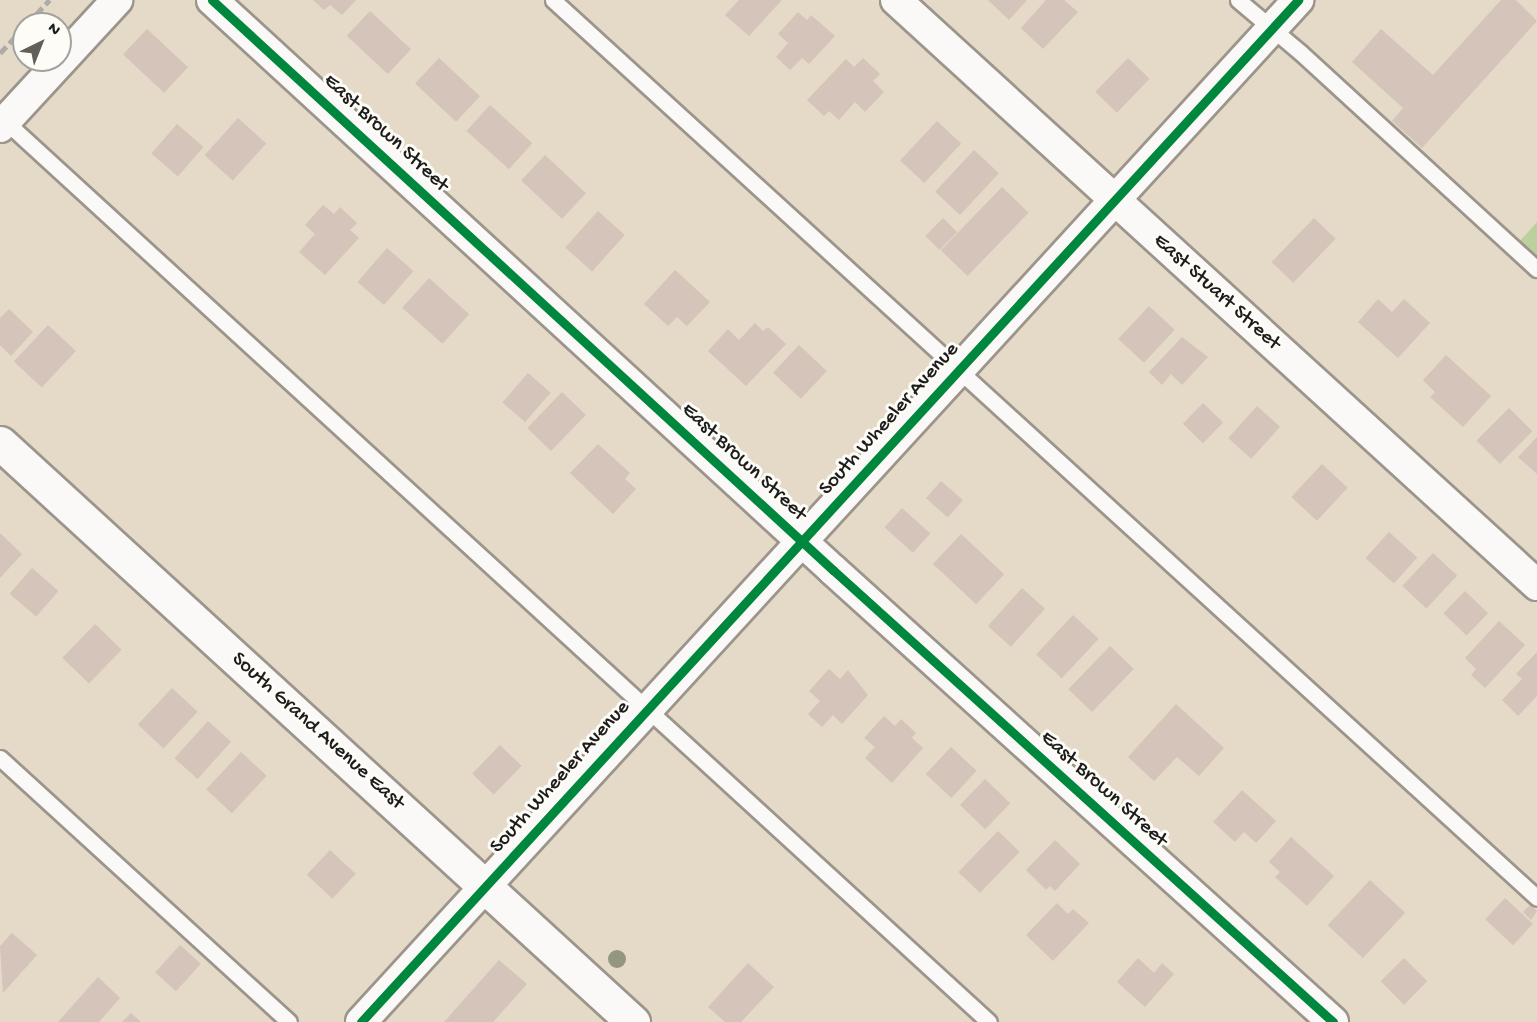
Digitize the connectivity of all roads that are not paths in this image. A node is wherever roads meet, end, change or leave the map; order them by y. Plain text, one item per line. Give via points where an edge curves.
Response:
1 (117, 0) edge
2 (212, 0) edge
3 (553, 0) edge
4 (896, 0) edge
5 (1238, 0) edge
6 (1298, 0) edge
7 (1273, 27) junction
8 (2, 124) edge
9 (1116, 202) junction
10 (1537, 269) edge
11 (960, 370) junction
12 (0, 443) edge
13 (802, 543) junction
14 (1537, 585) edge
15 (648, 709) junction
16 (0, 758) edge
17 (486, 887) junction
18 (1537, 898) edge
19 (289, 1022) edge
20 (361, 1022) edge
21 (633, 1022) edge
22 (989, 1022) edge
23 (1333, 1022) edge

1 - 8 street
2 - 13 street, East Brown Street
3 - 11 lane
4 - 9 street, East Stuart Street
5 - 7 lane
6 - 7 street, South Wheeler Avenue
7 - 9 street, South Wheeler Avenue
7 - 10 lane
8 - 15 lane
9 - 11 street, South Wheeler Avenue
9 - 14 street, East Stuart Street
11 - 13 street, South Wheeler Avenue
11 - 18 lane
12 - 17 main road, South Grand Avenue East
13 - 15 street, South Wheeler Avenue
13 - 23 street, East Brown Street
15 - 17 street, South Wheeler Avenue
15 - 22 lane
16 - 19 lane
17 - 20 street, South Wheeler Avenue
17 - 21 main road, South Grand Avenue East

